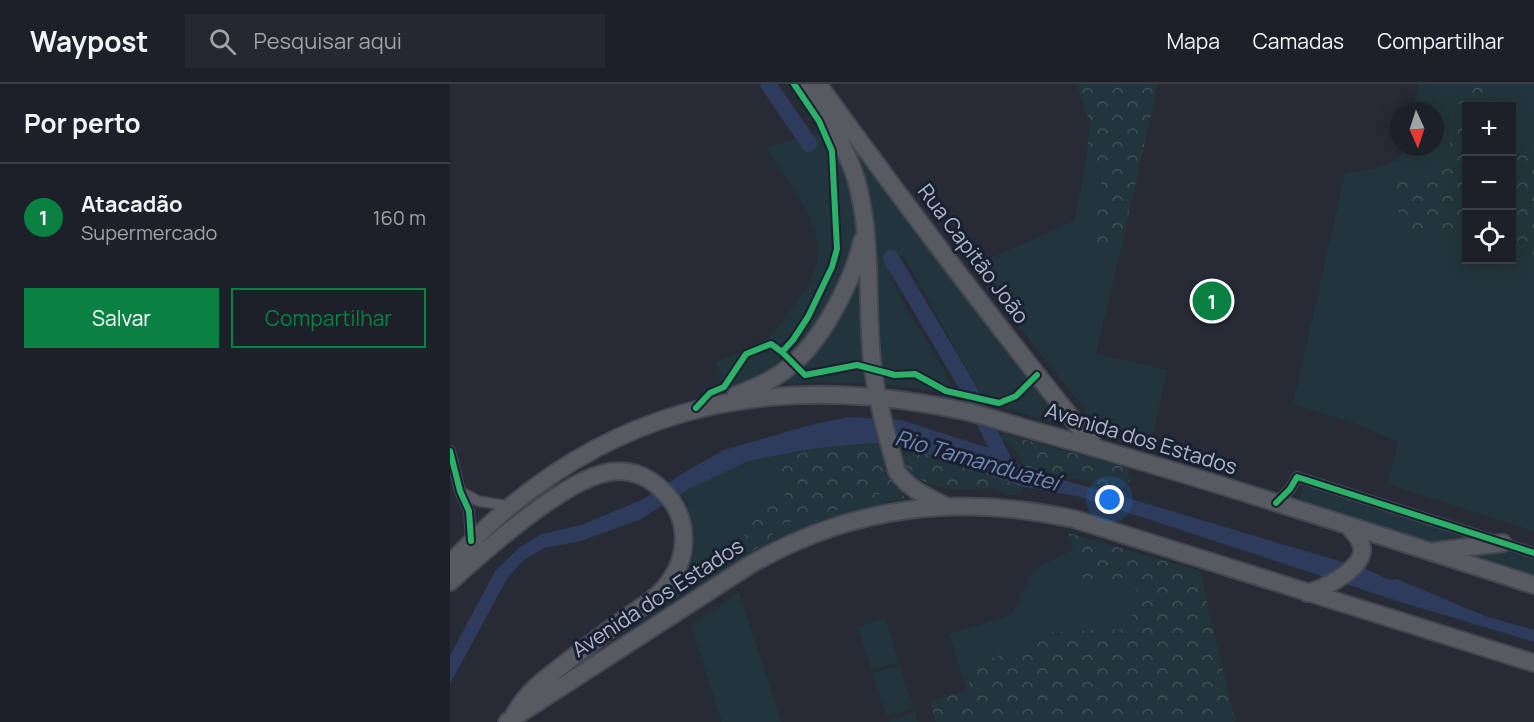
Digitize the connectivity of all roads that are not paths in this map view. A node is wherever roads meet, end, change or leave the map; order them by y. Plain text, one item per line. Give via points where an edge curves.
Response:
1 (809, 85) edge
2 (865, 228) junction
3 (878, 397) junction
4 (715, 404) junction
5 (1096, 448) junction
6 (450, 451) edge
7 (460, 491) junction
8 (1276, 503) junction
9 (508, 506) junction
10 (945, 506) junction
11 (1350, 528) junction
12 (471, 541) junction
13 (1503, 543) junction
14 (1430, 552) junction
15 (1534, 553) edge
16 (450, 564) edge
17 (450, 582) edge
18 (1534, 585) edge
19 (1307, 593) junction
20 (1534, 663) edge
21 (510, 720) edge

1 - 2 highway, Rua Capitão João via 848,159
1 - 5 highway, Rua Capitão João
2 - 3 highway, Rua Capitão João via 872,359
2 - 4 highway via 842,296 800,356 775,378
3 - 4 highway, Avenida dos Estados via 777,397
3 - 5 highway, Avenida dos Estados via 963,410
3 - 10 highway, Rua Capitão João via 897,472 917,492
4 - 9 highway, Avenida dos Estados via 615,438 559,469
5 - 8 highway, Avenida dos Estados
6 - 7 street
7 - 9 street via 478,501
7 - 12 street via 469,511
8 - 11 highway, Avenida dos Estados
8 - 13 street via 1297,477
9 - 12 highway, Avenida dos Estados
10 - 19 highway, Avenida dos Estados via 1032,510 1074,519
10 - 21 highway, Avenida dos Estados via 886,513 787,544
11 - 14 highway, Avenida dos Estados
11 - 19 highway via 1359,537 1359,559 1328,586
12 - 16 highway, Avenida dos Estados
13 - 14 highway
13 - 15 street
14 - 18 highway, Avenida dos Estados
17 - 21 highway via 517,525 602,473 630,472 645,477 667,495 681,515 681,559 669,583 537,685
19 - 20 highway, Avenida dos Estados

